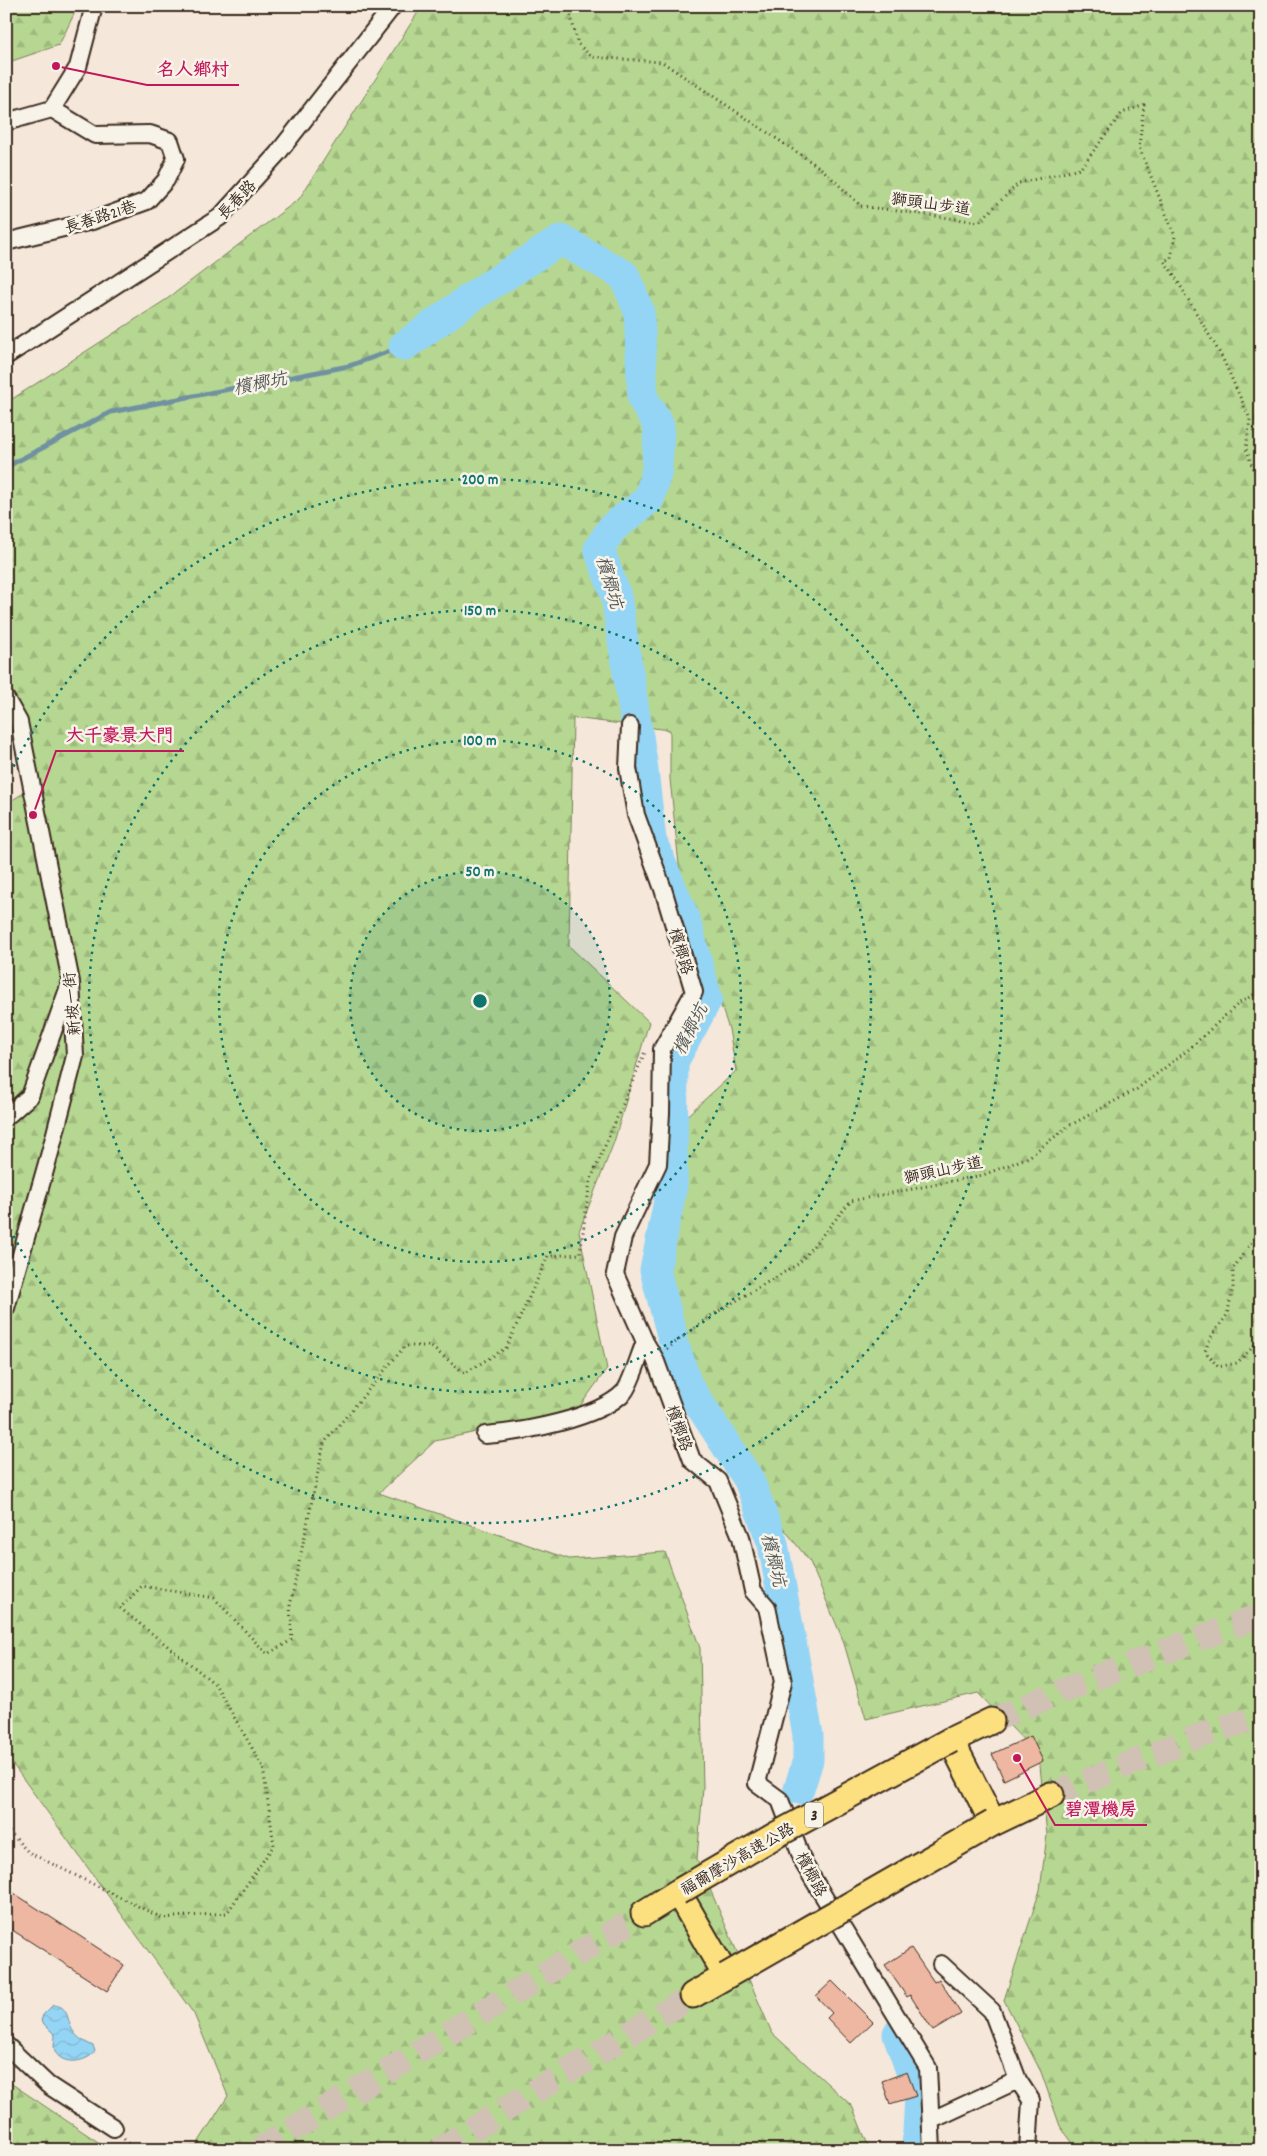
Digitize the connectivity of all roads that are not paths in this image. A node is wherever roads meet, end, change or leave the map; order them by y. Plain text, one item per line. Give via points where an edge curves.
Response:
1 (94, 6) edge
2 (393, 6) edge
3 (52, 109) junction
4 (6, 122) edge
5 (6, 242) edge
6 (6, 356) edge
7 (6, 699) edge
8 (630, 726) dead end
9 (71, 982) junction
10 (6, 1117) edge
11 (6, 1308) edge
12 (645, 1342) junction
13 (485, 1436) dead end
14 (991, 1721) tunnel mouth
15 (951, 1740) junction
16 (1051, 1795) tunnel mouth
17 (993, 1823) junction
18 (678, 1892) junction
19 (644, 1913) tunnel mouth
20 (941, 1964) dead end
21 (726, 1976) junction
22 (693, 1995) tunnel mouth
23 (6, 2045) edge
24 (1018, 2080) junction
25 (932, 2120) junction
26 (114, 2128) dead end
27 (932, 2150) edge
28 (1028, 2150) edge

1 - 3 street via 78,66
2 - 6 street, 長春路 via 278,153 220,217
3 - 4 street
3 - 5 street, 長春路21巷 via 95,135 150,134 170,141 176,159 166,180 147,201 92,221
7 - 9 street, 新坡一街 via 19,722
8 - 12 street, 檳榔路 via 628,768 636,815 663,888 694,992 662,1049 658,1164 623,1237 615,1274
9 - 10 street via 30,1096
9 - 11 street, 新坡一街 via 75,1056
12 - 13 street via 625,1390 606,1406 551,1423
12 - 25 street, 檳榔路 via 655,1359 692,1460 718,1481 741,1537 753,1591 767,1607 782,1682 757,1783 780,1800 804,1864 928,2068
14 - 15 highway, 福爾摩沙高速公路 / 3
15 - 17 highway
15 - 18 highway, 福爾摩沙高速公路 / 3, bridge
16 - 17 highway
17 - 21 highway, bridge
18 - 19 highway, 福爾摩沙高速公路 / 3
18 - 21 highway
20 - 24 street via 992,2011
21 - 22 highway
23 - 26 street via 48,2086
24 - 25 street
24 - 28 street via 1031,2100
25 - 27 street, 檳榔路

